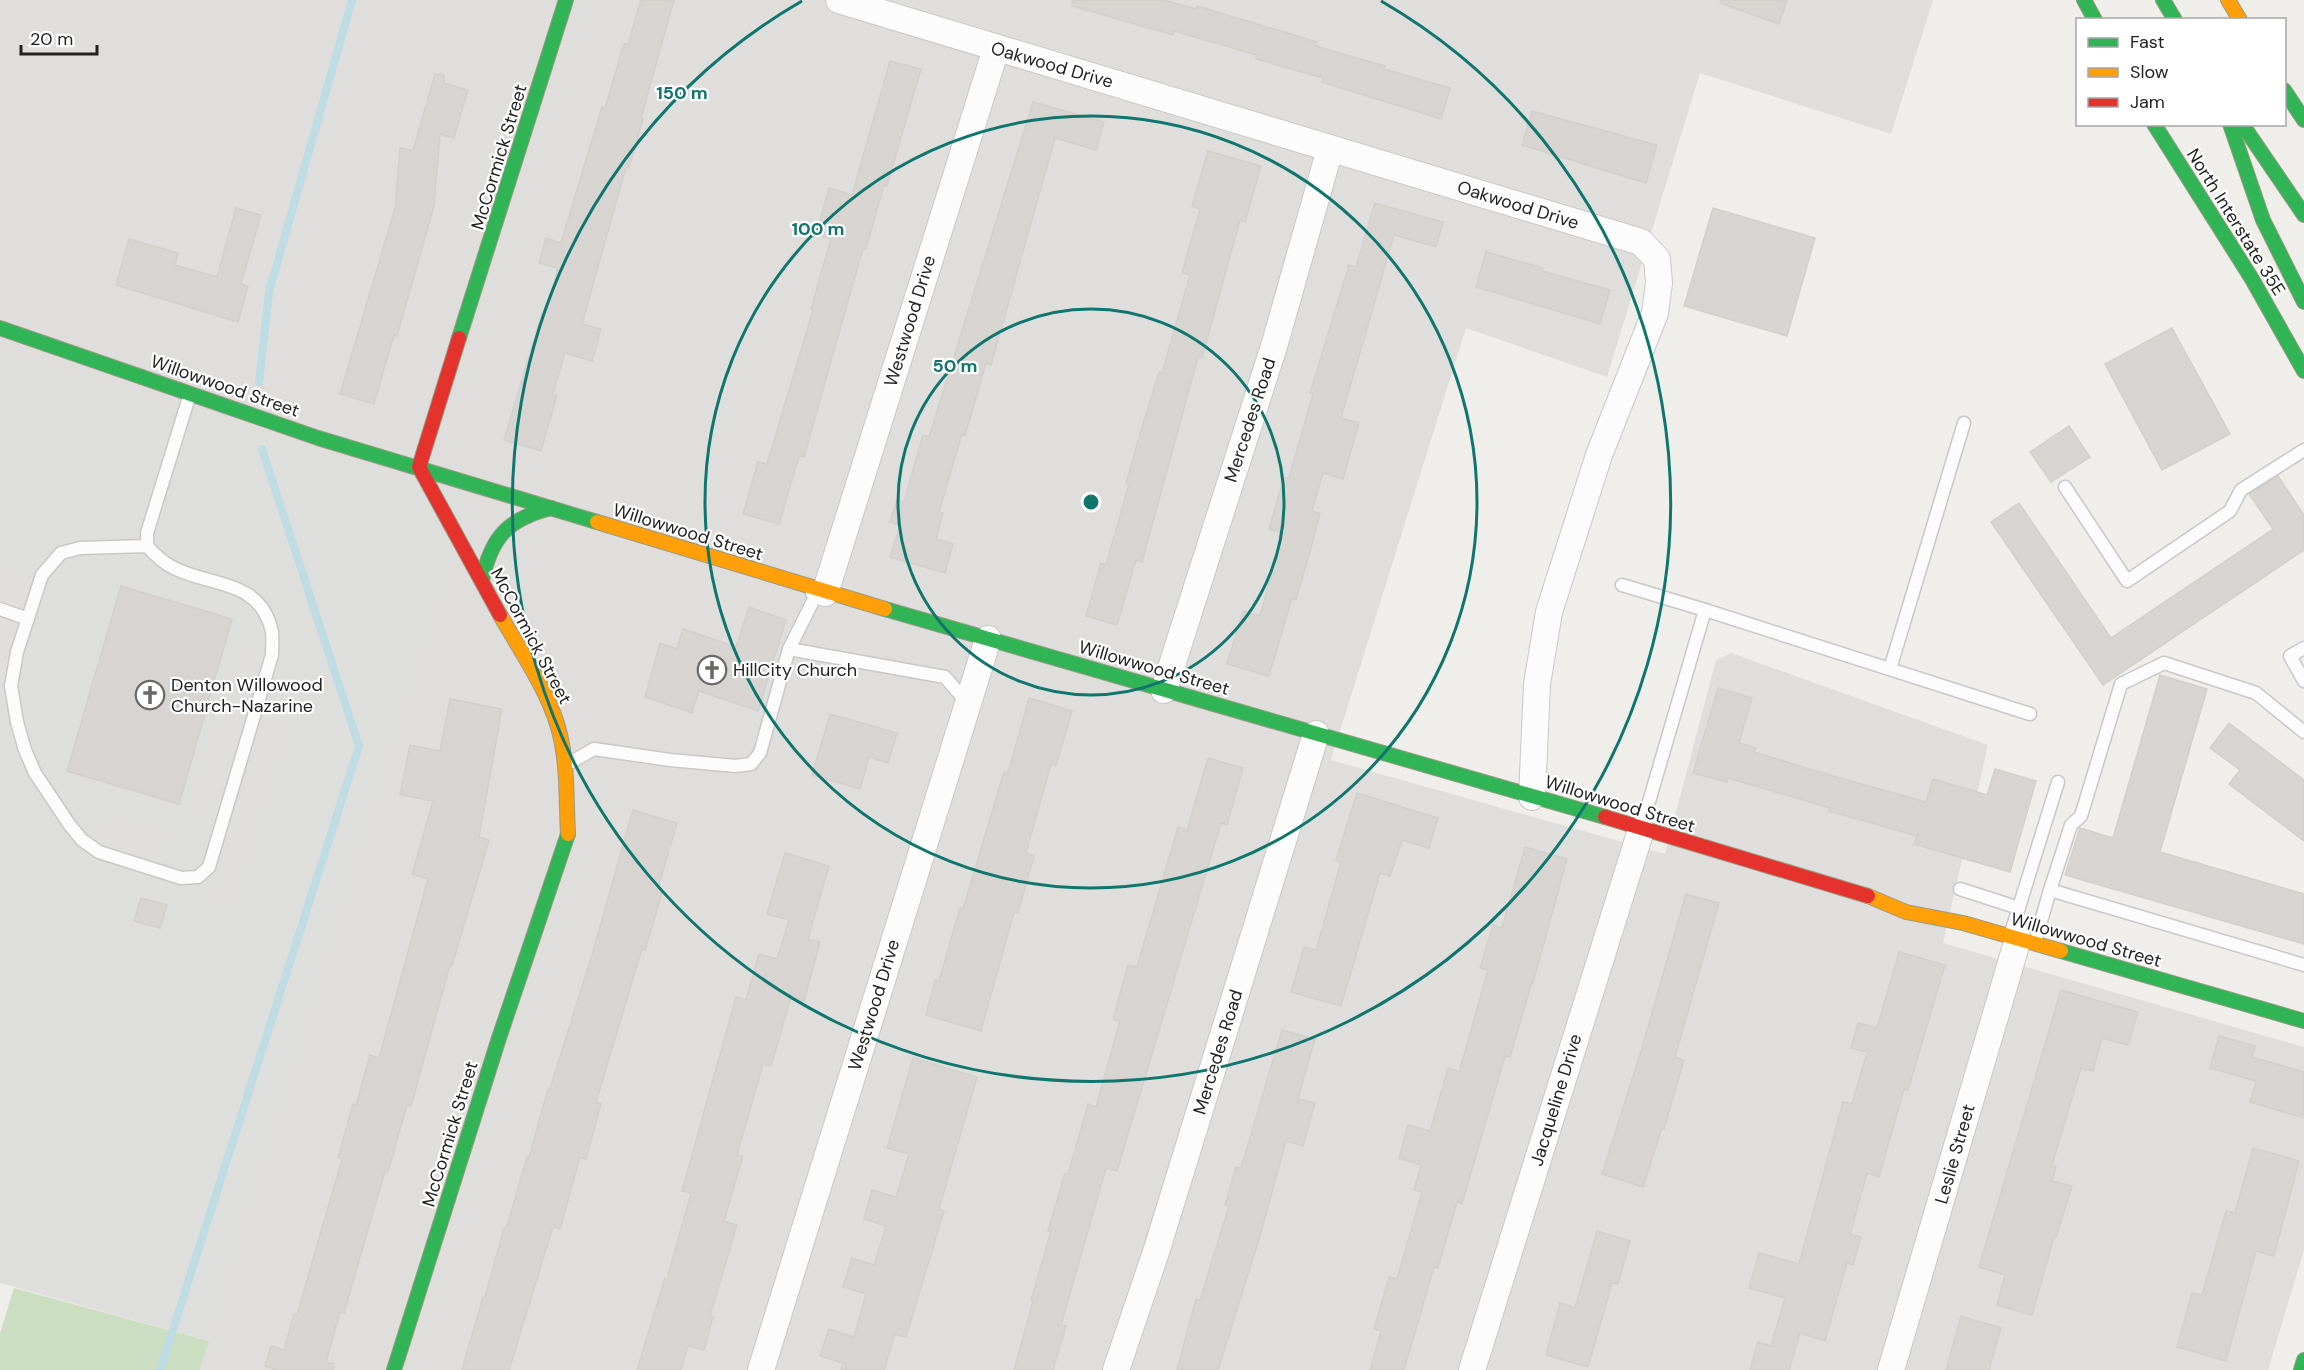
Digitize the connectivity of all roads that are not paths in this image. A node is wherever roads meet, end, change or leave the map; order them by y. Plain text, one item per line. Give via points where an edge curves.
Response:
1 (566, 0) edge
2 (838, 0) edge
3 (2084, 0) edge
4 (2163, 0) edge
5 (2228, 0) edge
6 (2094, 18) edge
7 (2174, 18) edge
8 (2239, 18) edge
9 (996, 49) junction
10 (2286, 93) edge
11 (2304, 120) edge
12 (2155, 126) edge
13 (2231, 126) edge
14 (2243, 126) edge
15 (1330, 149) junction
16 (2304, 215) edge
17 (2304, 302) edge
18 (0, 328) edge
19 (2304, 371) edge
20 (190, 393) junction
21 (1964, 423) dead end
22 (2304, 450) edge
23 (419, 467) junction
24 (2065, 488) dead end
25 (551, 508) junction
26 (147, 546) junction
27 (482, 581) junction
28 (1622, 585) dead end
29 (816, 590) junction
30 (0, 609) edge
31 (1705, 610) junction
32 (28, 619) junction
33 (987, 639) junction
34 (2304, 648) edge
35 (789, 649) junction
36 (1890, 669) junction
37 (2304, 681) edge
38 (6, 684) edge
39 (1164, 690) junction
40 (968, 704) junction
41 (2030, 714) dead end
42 (2304, 732) edge
43 (1316, 734) junction
44 (565, 766) junction
45 (2058, 782) dead end
46 (1532, 797) junction
47 (1641, 830) junction
48 (1960, 890) dead end
49 (2050, 890) junction
50 (2019, 908) junction
51 (2021, 940) junction
52 (2304, 965) edge
53 (2304, 1020) edge
54 (2304, 1360) edge
55 (394, 1370) edge
56 (761, 1370) edge
57 (1116, 1370) edge
58 (1472, 1370) edge
59 (1891, 1370) edge
60 (2301, 1370) edge

1 - 23 main road, McCormick Street
2 - 9 street, Oakwood Drive
3 - 6 main road
4 - 7 main road
5 - 8 main road
9 - 15 street, Oakwood Drive
9 - 29 street, Westwood Drive
10 - 11 main road
12 - 19 main road, North Interstate 35E via 2252,279
13 - 17 main road via 2263,220
14 - 16 main road
15 - 39 street, Mercedes Road via 1275,343
15 - 46 street, Oakwood Drive via 1641,242 1657,260 1655,313 1599,455 1549,612 1537,684
18 - 20 main road, Willowwood Street
20 - 23 main road, Willowwood Street via 318,438
20 - 26 lane via 147,532
21 - 36 lane
22 - 24 lane via 2241,490 2230,511 2127,580
23 - 25 main road, Willowwood Street
23 - 27 main road, McCormick Street
25 - 27 main road via 519,518 506,529 489,552
25 - 29 main road, Willowwood Street
26 - 32 lane via 80,548 60,554 42,575
26 - 38 lane via 174,569 238,588 263,611 272,632 272,655 209,867 198,877 181,878 99,852 82,840 35,773
27 - 44 main road, McCormick Street via 542,690 558,726
28 - 31 lane
29 - 33 main road, Willowwood Street
29 - 35 lane
30 - 32 lane
31 - 36 lane
31 - 47 lane
32 - 38 lane
33 - 39 main road, Willowwood Street
33 - 40 street, Westwood Drive
34 - 37 lane via 2290,656
35 - 40 lane via 945,676
35 - 44 lane via 760,753 751,764 681,761 594,749
36 - 41 lane
39 - 43 main road, Willowwood Street
40 - 56 street, Westwood Drive
42 - 49 lane via 2256,693 2164,663 2121,684 2081,816 2071,825
43 - 46 main road, Willowwood Street
43 - 57 street, Mercedes Road
44 - 55 main road, McCormick Street via 568,835
45 - 50 lane
46 - 47 main road, Willowwood Street
47 - 51 main road, Willowwood Street via 1876,898 1906,912
47 - 58 street, Jacqueline Drive
48 - 50 lane
49 - 51 lane
49 - 52 lane
50 - 51 lane
51 - 53 main road, Willowwood Street
51 - 59 street, Leslie Street
54 - 60 main road

